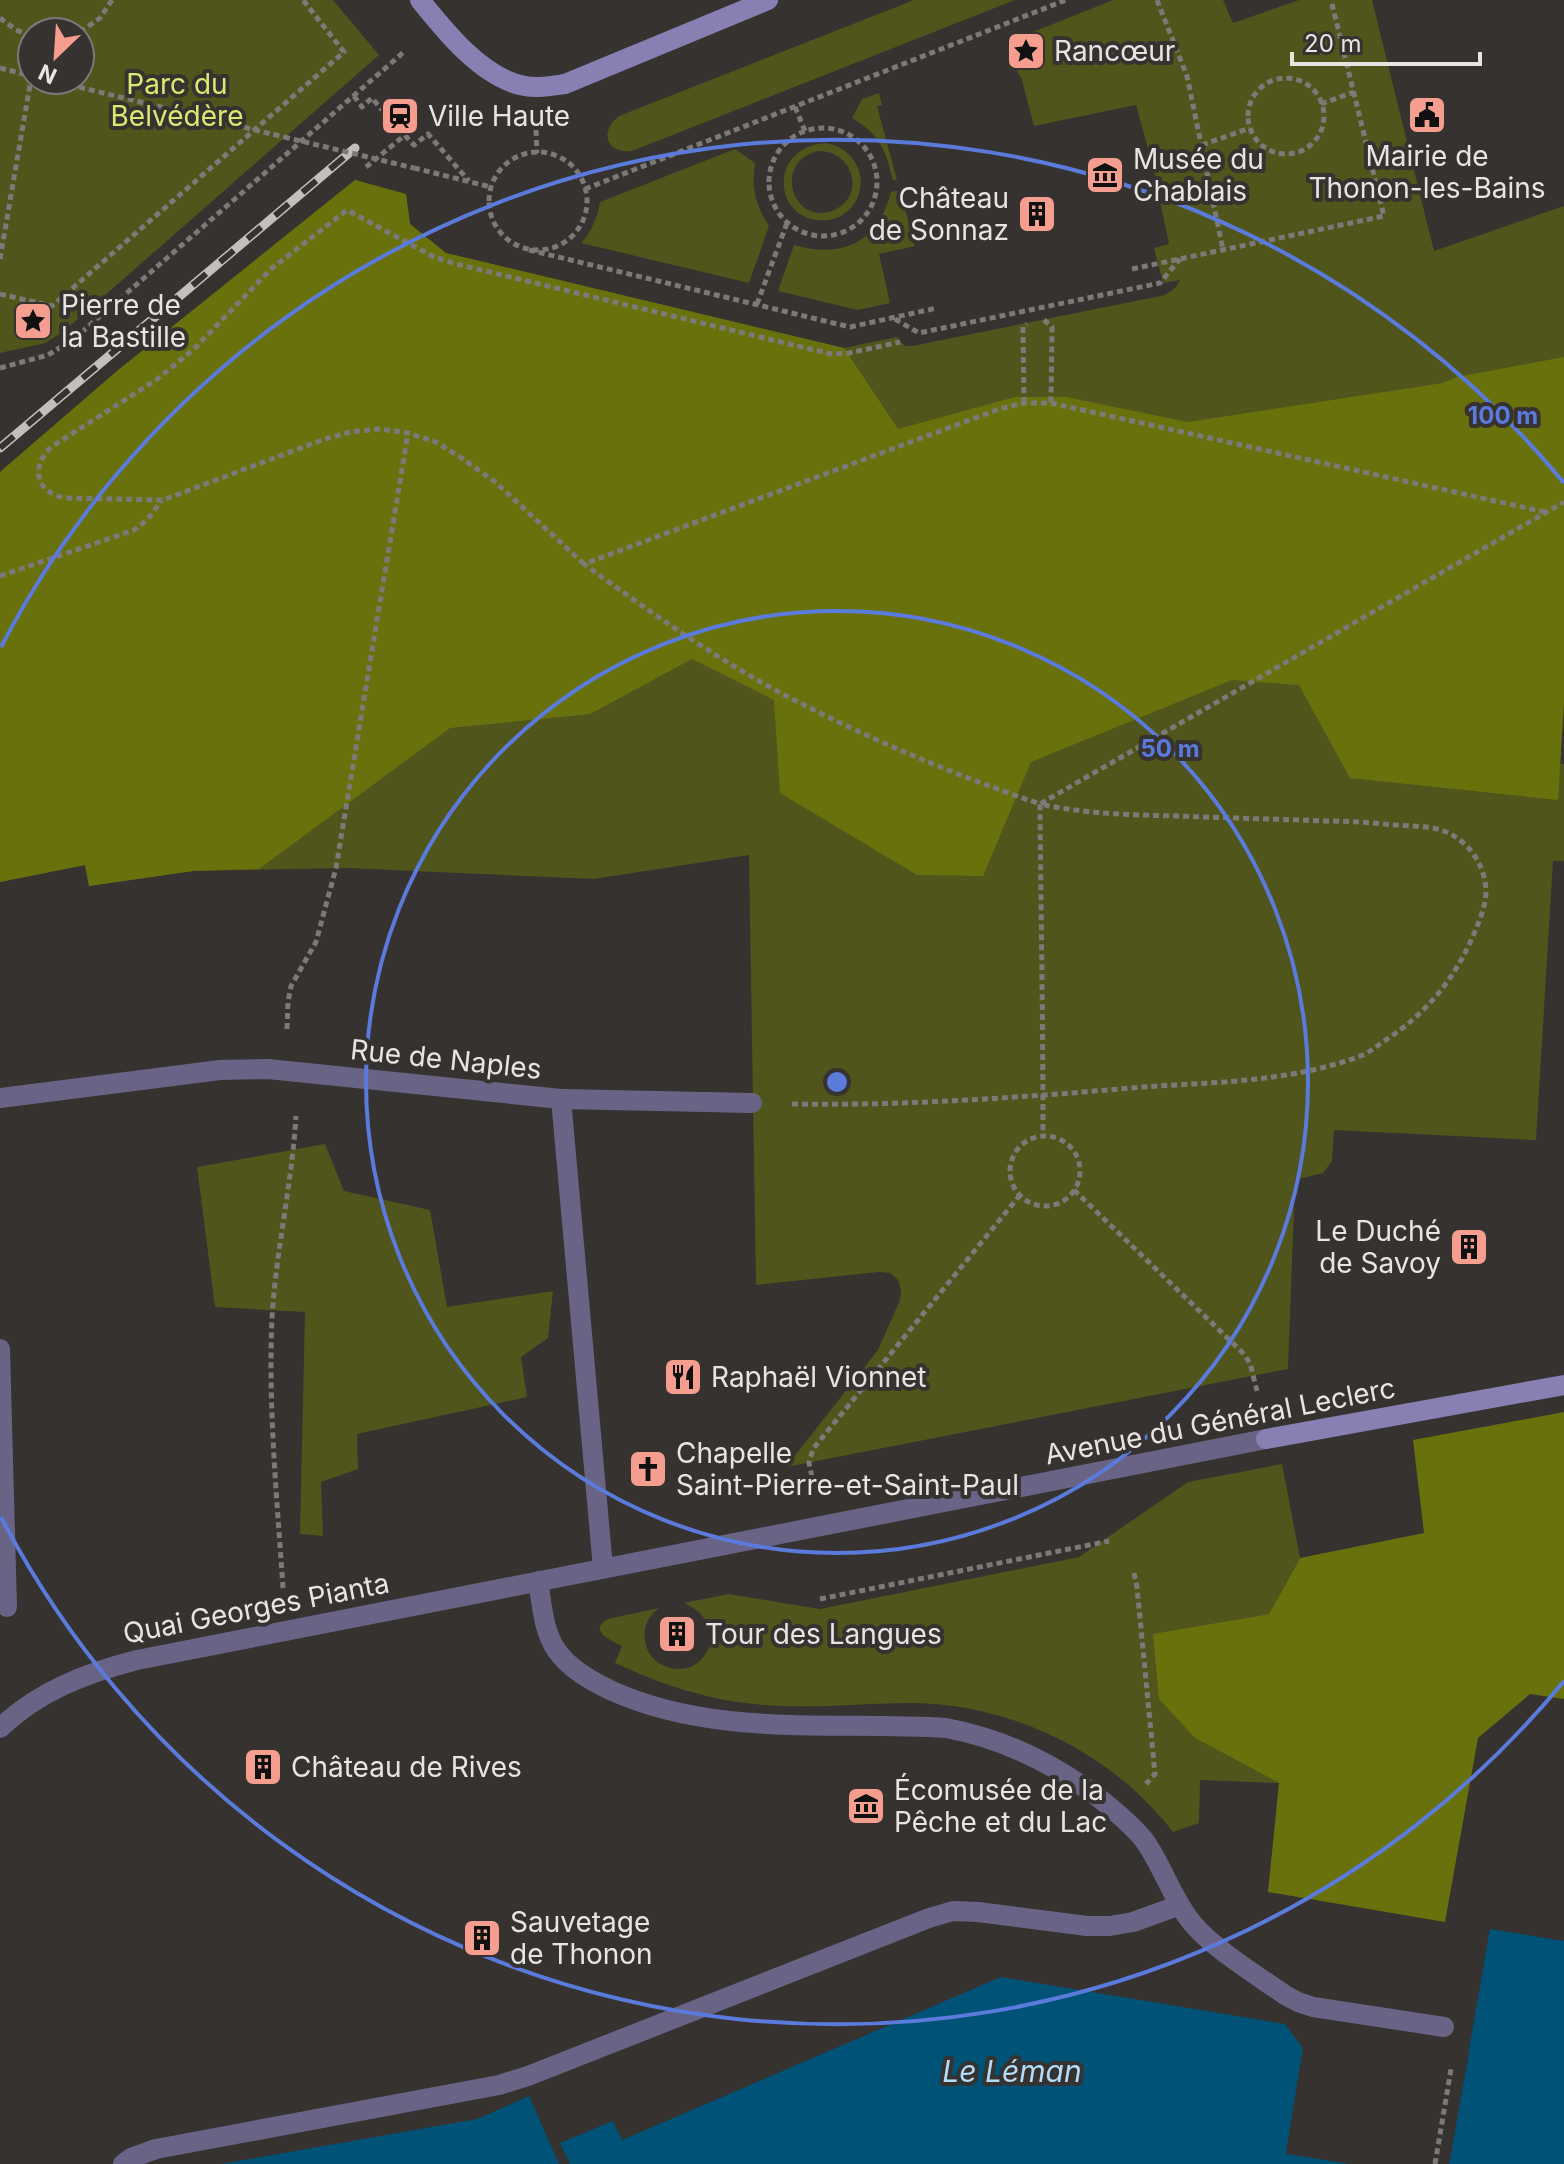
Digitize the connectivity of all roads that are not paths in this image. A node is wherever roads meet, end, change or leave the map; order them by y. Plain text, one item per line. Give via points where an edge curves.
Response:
1 (420, 0) edge
2 (768, 0) edge
3 (0, 1098) edge
4 (561, 1099) junction
5 (752, 1103) road end
6 (0, 1349) edge
7 (1564, 1385) edge
8 (603, 1568) junction
9 (538, 1581) junction
10 (7, 1607) dead end
11 (0, 1728) edge
12 (1180, 1905) junction
13 (1444, 2027) road end
14 (123, 2164) edge

1 - 2 street via 485,69 534,87 565,84
3 - 4 street, Rue de Naples via 220,1070 268,1069
4 - 5 street
4 - 8 street, Rue de Naples
6 - 10 street
7 - 8 street, Avenue du Général Leclerc
8 - 9 street, Quai Georges Pianta
9 - 11 street, Quai Georges Pianta via 99,1670 63,1684
9 - 12 street via 548,1631 565,1662 626,1697 753,1724 946,1728 1029,1754 1065,1773 1120,1815 1142,1837
12 - 13 street via 1210,1940 1298,2002
12 - 14 street via 1110,1926 953,1911 499,2085 156,2149

